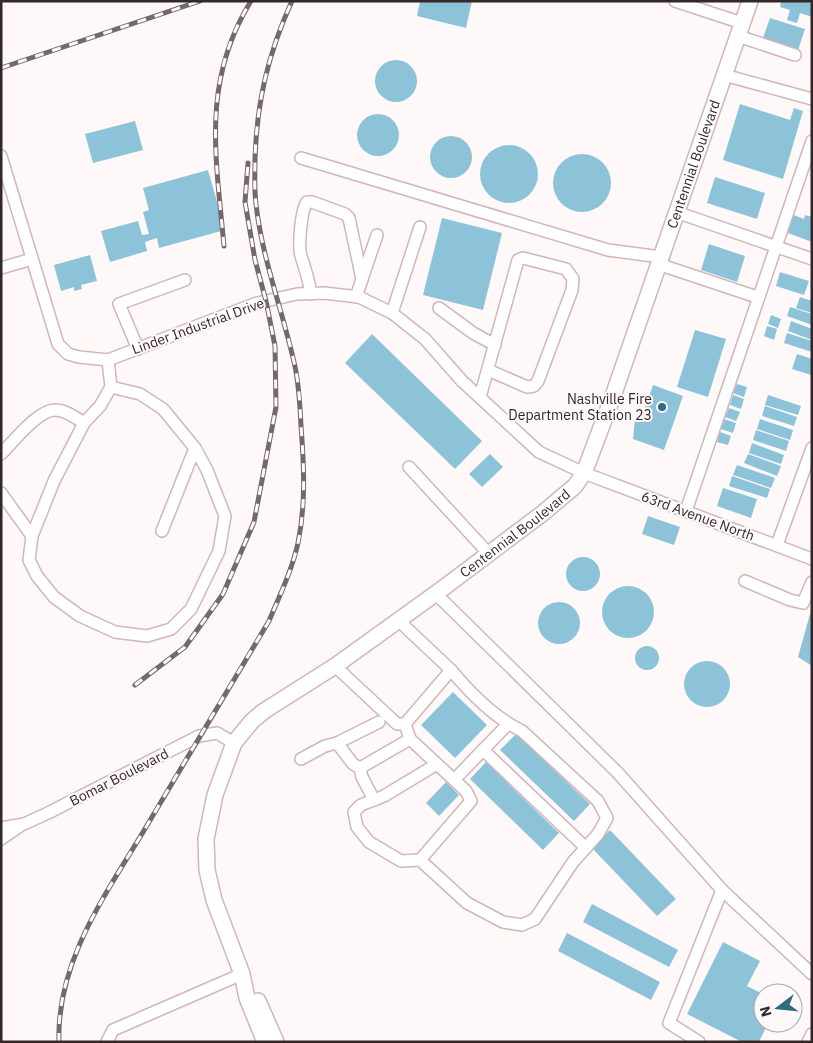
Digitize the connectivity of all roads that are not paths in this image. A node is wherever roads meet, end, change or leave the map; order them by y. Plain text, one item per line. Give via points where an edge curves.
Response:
1 (675, 1) edge
2 (750, 1) edge
3 (740, 30) junction
4 (795, 55) dead end
5 (724, 75) junction
6 (812, 99) edge
7 (812, 141) edge
8 (1, 156) edge
9 (301, 158) dead end
10 (676, 212) junction
11 (420, 227) dead end
12 (377, 235) dead end
13 (775, 246) junction
14 (32, 259) junction
15 (812, 259) edge
16 (659, 261) junction
17 (1, 268) edge
18 (362, 279) junction
19 (185, 280) dead end
20 (311, 294) junction
21 (356, 297) junction
22 (758, 297) junction
23 (439, 308) dead end
24 (392, 313) junction
25 (495, 345) junction
26 (138, 349) junction
27 (108, 360) junction
28 (488, 370) junction
29 (111, 387) junction
30 (480, 397) junction
31 (84, 423) junction
32 (195, 448) junction
33 (812, 448) edge
34 (1, 454) edge
35 (409, 467) dead end
36 (584, 473) junction
37 (1, 493) edge
38 (686, 511) junction
39 (162, 530) dead end
40 (32, 536) junction
41 (777, 545) junction
42 (489, 554) junction
43 (812, 559) edge
44 (745, 581) dead end
45 (812, 582) edge
46 (436, 594) junction
47 (399, 621) junction
48 (336, 666) junction
49 (451, 670) junction
50 (379, 722) dead end
51 (405, 724) junction
52 (508, 724) junction
53 (410, 738) junction
54 (234, 743) junction
55 (337, 743) junction
56 (483, 750) junction
57 (300, 759) dead end
58 (437, 764) junction
59 (360, 768) junction
60 (454, 780) junction
61 (374, 800) junction
62 (24, 824) junction
63 (1, 828) edge
64 (1, 839) edge
65 (586, 848) junction
66 (420, 860) junction
67 (722, 890) junction
68 (242, 974) junction
69 (812, 974) edge
70 (812, 1034) edge
71 (114, 1036) edge
72 (107, 1042) edge
73 (264, 1042) edge
74 (276, 1042) edge
75 (699, 1042) edge
76 (808, 1042) edge

1 - 3 street
2 - 3 main road, Centennial Boulevard
3 - 4 street
3 - 5 main road, Centennial Boulevard
5 - 6 street
5 - 10 main road, Centennial Boulevard
7 - 13 street
8 - 14 street
9 - 16 street via 608,250
10 - 13 street
10 - 16 main road, Centennial Boulevard
11 - 24 street
12 - 18 street
13 - 15 street
13 - 22 street
14 - 17 street
14 - 27 street, Linder Industrial Drive via 58,344 68,354
16 - 22 street
16 - 36 main road, Centennial Boulevard
18 - 20 street via 349,218 307,202 302,212 300,254
18 - 21 street
19 - 26 street via 119,304
20 - 21 street, Linder Industrial Drive
20 - 26 street, Linder Industrial Drive via 257,303
21 - 24 street, Linder Industrial Drive
22 - 38 street
23 - 25 street
24 - 30 street, Linder Industrial Drive via 426,339
25 - 28 street
25 - 28 street via 519,259 566,269 574,283 538,381 527,387
26 - 27 street, Linder Industrial Drive
27 - 29 street
28 - 30 street
29 - 31 street via 100,406
29 - 32 street via 140,394 164,409
30 - 36 street, Linder Industrial Drive via 539,452
31 - 34 street via 56,410 42,414
31 - 40 street via 54,482
32 - 39 street
32 - 40 street via 225,516 219,550 191,609 171,629 147,636 115,632 80,616 54,597 37,576 29,560
33 - 41 street
35 - 42 street
36 - 38 street, 63rd Avenue North
36 - 42 main road, Centennial Boulevard via 575,486
37 - 40 street
38 - 41 street, 63rd Avenue North
41 - 43 street, 63rd Avenue North
42 - 46 main road, Centennial Boulevard
44 - 45 street via 803,603
46 - 47 main road, Centennial Boulevard
46 - 67 street via 618,774
47 - 48 main road, Centennial Boulevard
47 - 49 street
48 - 51 street via 397,724
48 - 54 main road, Centennial Boulevard via 264,711
49 - 51 street
49 - 52 street via 468,690
50 - 55 street
51 - 53 street
52 - 56 street
52 - 65 street via 522,732 598,801 607,818
53 - 58 street
53 - 59 street
54 - 62 street, Bomar Boulevard via 217,733 200,736
54 - 68 main road, Centennial Boulevard via 215,795 206,840 207,870 214,900
55 - 57 street
55 - 59 street
56 - 60 street
56 - 65 street
58 - 60 street
58 - 61 street
59 - 61 street
60 - 66 street via 472,801
61 - 66 street via 354,812 356,827 369,842 401,861
62 - 63 street, Bomar Boulevard
62 - 64 street
65 - 66 street via 535,919 522,925 503,922 467,904
67 - 69 street
67 - 75 street via 669,1023
68 - 71 street
68 - 73 main road, Centennial Boulevard via 247,998
68 - 74 main road, Centennial Boulevard via 260,1004
70 - 76 street
71 - 72 street

